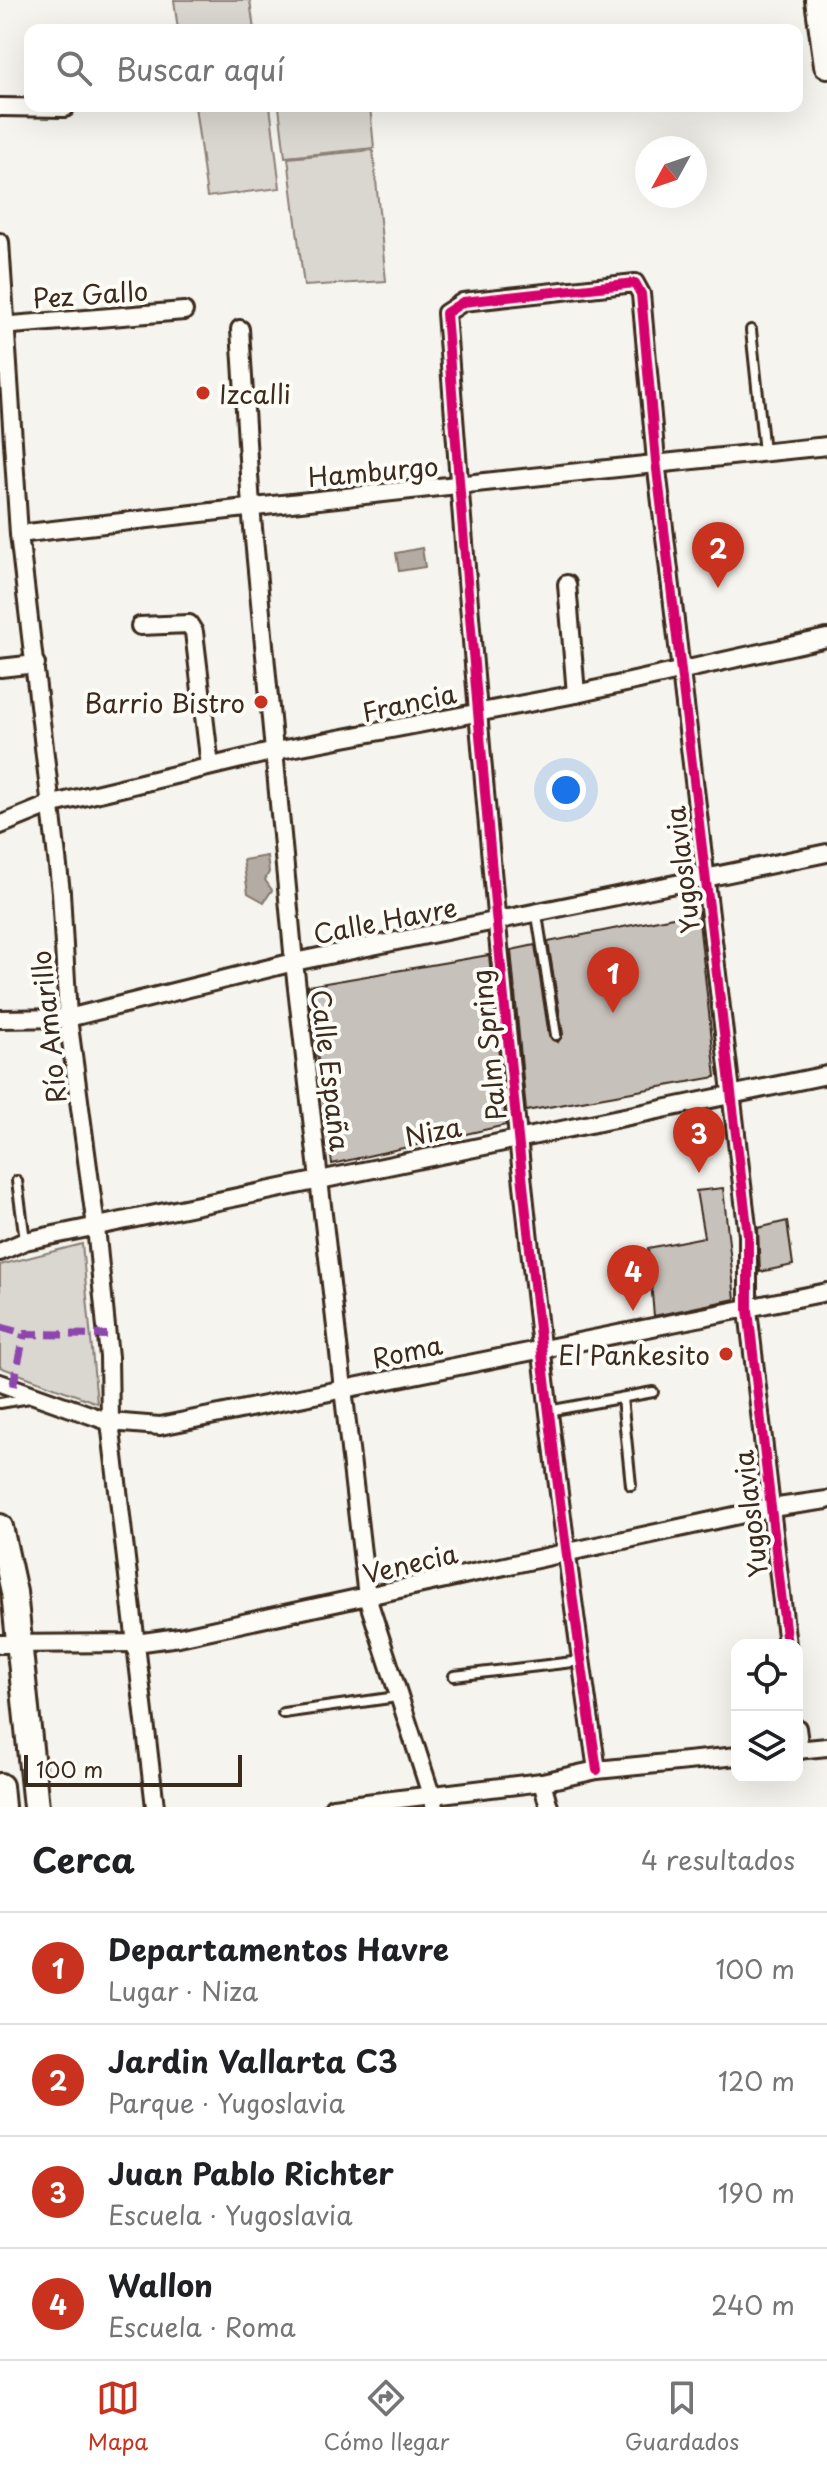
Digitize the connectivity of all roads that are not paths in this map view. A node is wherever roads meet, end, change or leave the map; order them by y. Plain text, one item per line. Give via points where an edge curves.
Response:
1 (818, 0) edge
2 (827, 65) edge
3 (0, 107) edge
4 (24, 107) edge
5 (0, 242) edge
6 (184, 311) dead end
7 (446, 313) joint
8 (3, 325) edge
9 (240, 329) dead end
10 (751, 330) dead end
11 (827, 446) edge
12 (764, 452) junction
13 (656, 461) junction
14 (459, 487) junction
15 (251, 507) junction
16 (19, 534) junction
17 (567, 584) dead end
18 (140, 626) dead end
19 (827, 638) edge
20 (36, 664) junction
21 (0, 668) edge
22 (682, 672) junction
23 (576, 694) junction
24 (479, 712) junction
25 (275, 751) junction
26 (210, 766) junction
27 (49, 805) junction
28 (0, 825) edge
29 (827, 853) edge
30 (706, 880) junction
31 (537, 915) junction
32 (498, 922) junction
33 (294, 962) junction
34 (68, 1018) junction
35 (0, 1019) edge
36 (556, 1035) dead end
37 (827, 1075) edge
38 (730, 1094) junction
39 (520, 1139) junction
40 (321, 1178) junction
41 (17, 1181) dead end
42 (96, 1227) junction
43 (25, 1241) junction
44 (0, 1252) edge
45 (827, 1292) edge
46 (748, 1310) junction
47 (541, 1348) junction
48 (0, 1383) edge
49 (344, 1389) junction
50 (653, 1392) dead end
51 (39, 1397) junction
52 (622, 1398) junction
53 (0, 1403) edge
54 (548, 1411) junction
55 (110, 1422) junction
56 (631, 1485) dead end
57 (827, 1500) edge
58 (771, 1508) junction
59 (0, 1527) edge
60 (565, 1552) junction
61 (367, 1597) junction
62 (786, 1639) edge
63 (136, 1643) junction
64 (9, 1645) edge
65 (581, 1661) junction
66 (454, 1676) dead end
67 (397, 1697) junction
68 (283, 1713) dead end
69 (827, 1747) edge
70 (803, 1749) edge
71 (731, 1757) edge
72 (597, 1770) junction
73 (542, 1782) junction
74 (0, 1786) edge
75 (432, 1801) edge
76 (2, 1807) edge
77 (36, 1807) edge
78 (155, 1807) edge
79 (333, 1807) edge
80 (549, 1807) edge

1 - 2 street
3 - 4 street
5 - 8 street, Río Amarillo
6 - 8 street, Pez Gallo
7 - 13 street, Yugoslavia via 463,302 635,283 641,294
7 - 14 street, Palm Spring
8 - 16 street, Río Amarillo
9 - 15 street, Calle España
10 - 12 lane
11 - 12 street, Hamburgo
12 - 13 street, Hamburgo
13 - 14 street, Hamburgo
13 - 22 street, Yugoslavia
14 - 15 street, Hamburgo
14 - 24 street, Palm Spring
15 - 16 street, Hamburgo
15 - 25 street, Calle España
16 - 20 street, Río Amarillo
17 - 23 street
18 - 26 street via 189,624 194,632
19 - 22 street, Francia
20 - 21 street
20 - 27 street, Río Amarillo
22 - 23 street, Francia
22 - 30 street, Yugoslavia
23 - 24 street, Francia
24 - 25 street, Francia
24 - 32 street, Palm Spring
25 - 26 street, Francia
25 - 33 street, Calle España
26 - 27 street, Francia
27 - 28 street, Francia
27 - 34 street, Río Amarillo via 61,892
29 - 30 street, Calle Havre
30 - 31 street, Calle Havre
30 - 38 street, Yugoslavia
31 - 32 street, Calle Havre
31 - 36 lane
32 - 33 street, Calle Havre
32 - 39 street, Palm Spring
33 - 34 street, Calle Havre
33 - 40 street, Calle España
34 - 35 street, Calle Havre
34 - 42 street, Río Amarillo
37 - 38 street, Niza
38 - 39 street, Niza
38 - 46 street, Yugoslavia via 748,1235
39 - 40 street, Niza
39 - 47 street, Palm Spring
40 - 42 street, Niza
40 - 49 street, Calle España
41 - 43 lane
42 - 43 street, Niza
42 - 55 street, Río Amarillo
43 - 44 street, Niza
45 - 46 street, Roma
46 - 47 street, Roma
46 - 58 street, Yugoslavia
47 - 49 street, Roma
47 - 54 street, Palm Spring
48 - 51 street, Roma
49 - 55 street, Roma via 160,1426
49 - 61 street, Calle España
50 - 52 lane
51 - 53 lane
51 - 55 street, Roma
52 - 54 lane
52 - 56 lane
54 - 60 street, Palm Spring
55 - 63 street, Río Amarillo
57 - 58 street, Venecia
58 - 60 street, Venecia
58 - 62 street, Yugoslavia
59 - 64 street via 14,1592
60 - 61 street, Venecia
60 - 65 street, Palm Spring
61 - 63 street, Venecia
61 - 67 street, Calle España
63 - 64 street, Venecia
63 - 78 street, Río Amarillo
64 - 77 street
65 - 66 lane
65 - 72 street, Palm Spring
67 - 68 lane
67 - 75 street, Calle España
69 - 70 street
71 - 72 street
72 - 73 street
73 - 75 street
73 - 80 street
74 - 76 street
75 - 79 street

